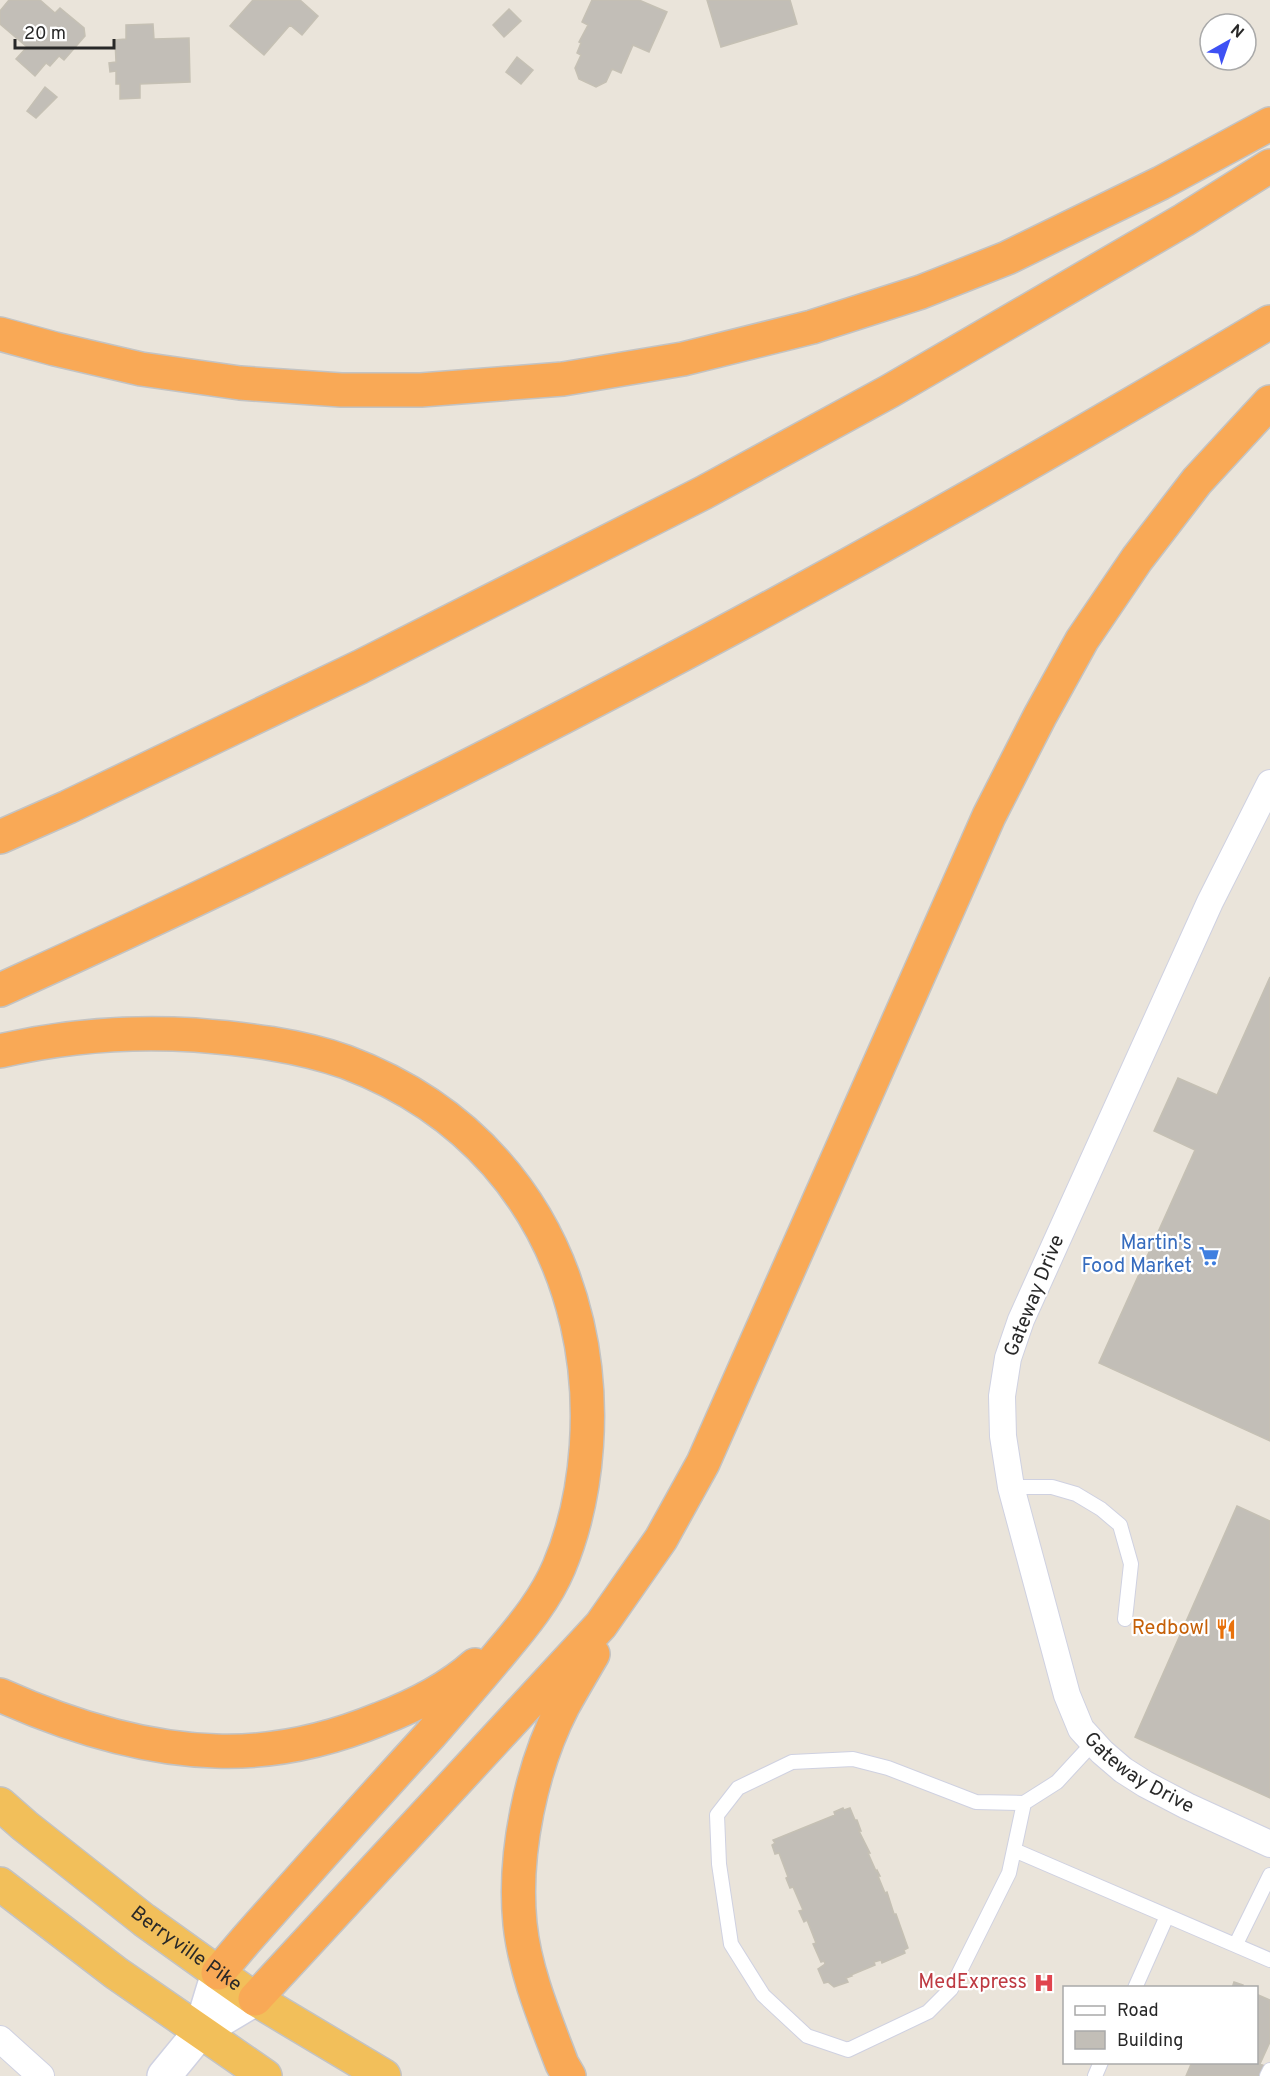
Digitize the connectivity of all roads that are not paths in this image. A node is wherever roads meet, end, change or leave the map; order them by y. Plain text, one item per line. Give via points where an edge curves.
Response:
1 (1270, 124) edge
2 (1270, 166) edge
3 (1270, 322) edge
4 (0, 334) edge
5 (1270, 402) edge
6 (1270, 783) edge
7 (0, 837) edge
8 (0, 990) edge
9 (0, 1051) edge
10 (1011, 1487) junction
11 (633, 1581) junction
12 (1125, 1618) dead end
13 (529, 1619) junction
14 (0, 1695) edge
15 (1093, 1743) junction
16 (1024, 1803) junction
17 (0, 1804) edge
18 (1270, 1845) edge
19 (1014, 1850) junction
20 (1270, 1875) edge
21 (0, 1884) edge
22 (1167, 1916) junction
23 (1236, 1944) junction
24 (1270, 1960) edge
25 (218, 1973) junction
26 (1136, 1986) edge
27 (255, 1999) junction
28 (200, 2032) junction
29 (0, 2039) edge
30 (1270, 2070) edge
31 (41, 2076) edge
32 (165, 2076) edge
33 (266, 2076) edge
34 (384, 2076) edge
35 (569, 2076) edge
36 (1267, 2076) edge

1 - 4 highway via 1018,253 921,292 812,327 683,359 563,379 421,390 341,390 240,383 141,369
2 - 7 highway via 890,391 703,494 360,667
3 - 8 highway via 866,556 526,738 116,938
5 - 11 highway via 1197,481 1137,559 1082,640 1040,716 984,827 703,1463
6 - 10 street, Gateway Drive via 1210,902 1021,1320 1008,1358 1002,1396
9 - 13 highway via 100,1035 159,1033 232,1038 301,1049 382,1077 429,1104 479,1144 514,1184 549,1239 569,1291 585,1356 588,1412 576,1511 560,1565
10 - 12 lane via 1052,1487 1076,1494 1120,1525 1131,1564
10 - 15 street, Gateway Drive via 1067,1695 1081,1729
11 - 27 highway via 601,1625
11 - 35 highway via 563,1706 549,1739 531,1795 521,1853 520,1924 532,1982
13 - 14 highway via 459,1679 403,1710 344,1734 278,1748 216,1751 138,1741 36,1712
13 - 25 highway
15 - 16 lane via 1057,1782
15 - 18 street, Gateway Drive via 1145,1784
16 - 19 lane
16 - 19 lane via 976,1802 888,1768 853,1759 792,1762 738,1788 717,1815 719,1864 731,1944 763,1995 807,2036 848,2050 928,2012 951,1989 1009,1873
17 - 25 highway, Berryville Pike via 144,1920
19 - 22 lane
20 - 23 lane
21 - 28 highway
22 - 23 lane
22 - 26 lane
23 - 24 lane
25 - 27 highway, Berryville Pike
25 - 28 street
27 - 28 street
27 - 34 highway, Berryville Pike
28 - 32 street
28 - 33 highway
29 - 31 street
30 - 36 lane

